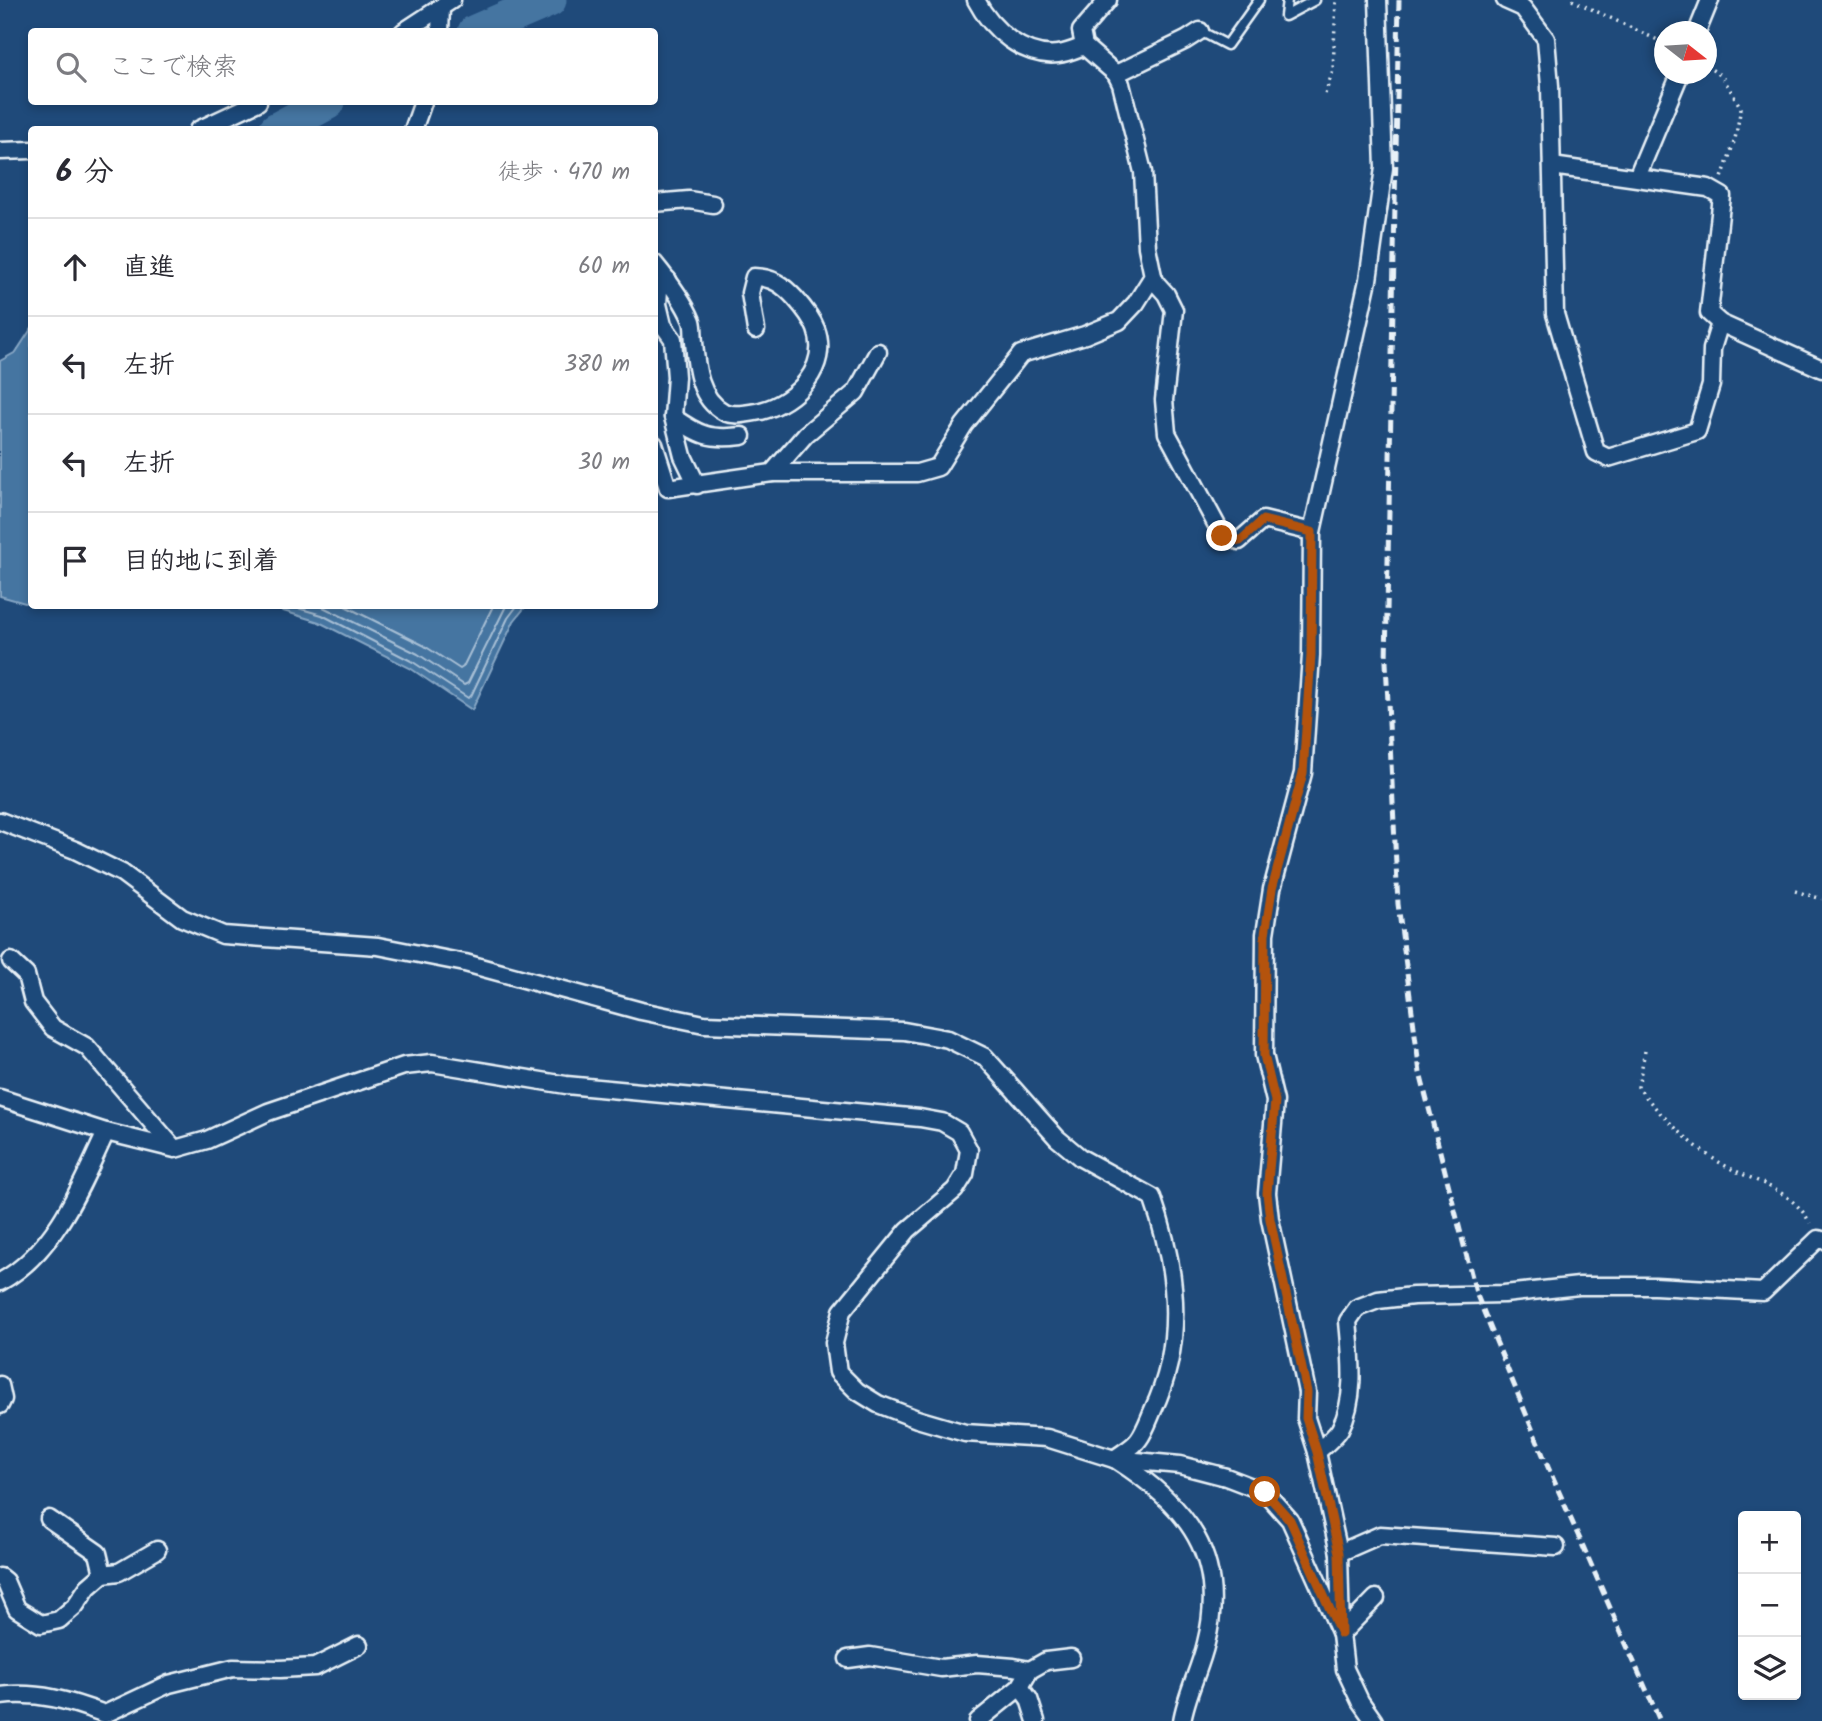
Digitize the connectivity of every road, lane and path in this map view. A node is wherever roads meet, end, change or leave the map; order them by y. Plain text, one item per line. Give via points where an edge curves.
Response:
1 (976, 0) edge
2 (1108, 0) edge
3 (1259, 0) edge
4 (1287, 0) edge
5 (1315, 0) edge
6 (1336, 0) edge
7 (1378, 0) edge
8 (1505, 0) edge
9 (1572, 0) edge
10 (1710, 0) edge
11 (447, 4) edge
12 (1701, 21) edge
13 (409, 28) edge
14 (441, 28) edge
15 (1200, 31) joint
16 (1654, 38) edge
17 (1084, 46) junction
18 (1116, 74) junction
19 (1676, 84) edge
20 (1325, 94) dead end
21 (252, 105) edge
22 (422, 105) edge
23 (207, 126) edge
24 (414, 126) edge
25 (28, 150) edge
26 (0, 151) edge
27 (1552, 166) junction
28 (1637, 177) junction
29 (658, 204) edge
30 (713, 204) dead end
31 (658, 268) edge
32 (1153, 276) junction
33 (668, 280) junction
34 (1720, 323) junction
35 (756, 330) dead end
36 (878, 352) dead end
37 (1822, 369) edge
38 (673, 417) junction
39 (741, 436) dead end
40 (658, 457) edge
41 (772, 473) junction
42 (697, 485) junction
43 (1312, 532) junction
44 (0, 821) edge
45 (1796, 891) dead end
46 (1822, 899) edge
47 (11, 961) dead end
48 (1645, 1051) dead end
49 (0, 1098) edge
50 (106, 1132) junction
51 (175, 1149) junction
52 (1820, 1240) edge
53 (0, 1282) edge
54 (0, 1385) edge
55 (0, 1405) edge
56 (1317, 1452) junction
57 (1114, 1459) junction
58 (49, 1519) dead end
59 (1556, 1547) dead end
60 (157, 1550) dead end
61 (1339, 1553) junction
62 (103, 1574) junction
63 (0, 1577) edge
64 (1376, 1598) dead end
65 (1341, 1634) junction
66 (359, 1645) dead end
67 (848, 1658) dead end
68 (1071, 1658) dead end
69 (1030, 1671) junction
70 (1020, 1687) junction
71 (0, 1696) edge
72 (101, 1717) edge
73 (978, 1721) edge
74 (1036, 1721) edge
75 (1182, 1721) edge
76 (1374, 1721) edge

1 - 17 street via 999,31 1021,47 1060,54
2 - 17 street via 1081,31
3 - 15 lane via 1227,45
4 - 5 lane via 1285,16
6 - 20 path via 1333,71
7 - 43 street via 1384,168 1368,279
8 - 27 street via 1523,8 1546,39
9 - 16 path
10 - 12 street
11 - 13 street
11 - 14 street
15 - 18 street
17 - 18 street
18 - 32 street via 1143,172
19 - 28 street
21 - 23 street
22 - 24 street
25 - 26 street
27 - 28 street
27 - 34 street via 1555,314 1596,452 1608,458 1697,431 1711,385 1712,348
28 - 34 street via 1708,188 1721,196 1709,313
29 - 30 street via 689,200
31 - 33 street
32 - 41 street via 1119,321 1021,354 964,425 938,467 917,473
32 - 43 street via 1174,310 1164,400 1167,433 1222,536 1240,541 1263,520
33 - 35 street via 692,322 696,371 708,398 726,413 774,408 807,384 814,368 820,348 816,329 787,289 769,277 754,277 750,293
33 - 38 street via 659,290 658,304 663,326 673,339
34 - 37 street
36 - 41 street via 856,392 806,434
38 - 39 street via 699,435
38 - 42 street via 683,456
40 - 42 street via 668,488
41 - 42 street
43 - 56 street via 1311,655 1303,773 1272,889 1265,934 1264,1055 1275,1101 1267,1193 1270,1219 1307,1392 1306,1418
44 - 57 street via 122,873 181,918 223,935 378,946 465,963 704,1024 904,1031 948,1039 985,1057 1057,1138 1103,1172 1152,1197 1165,1234 1175,1299 1174,1348 1161,1394 1139,1440
45 - 46 path
47 - 51 street via 26,975 33,1002 53,1028 87,1047
48 - 52 path via 1638,1087 1652,1107 1715,1160 1787,1195
49 - 50 street
50 - 51 street
50 - 53 street via 74,1203 45,1243
51 - 57 street via 404,1066 432,1063 566,1084 942,1122 959,1132 969,1150 965,1174 955,1190 908,1230 842,1311 834,1343 838,1372 878,1404 917,1419 965,1433 1048,1438
52 - 56 street via 1763,1292 1579,1286 1390,1298 1357,1308 1348,1321 1349,1402 1339,1430
54 - 55 street
56 - 61 street
57 - 65 street via 1180,1465 1265,1492 1290,1520
57 - 75 street via 1183,1516 1200,1540 1211,1576 1213,1610 1206,1645
58 - 62 street via 97,1553
59 - 61 street via 1380,1535
60 - 62 street via 119,1572
61 - 65 street
62 - 63 street via 59,1620 41,1624 18,1609
64 - 65 street
65 - 76 street via 1345,1669
66 - 72 street via 315,1667 233,1668 169,1684
67 - 69 street via 870,1656 941,1668 977,1664
68 - 69 street via 1046,1661
69 - 70 street
70 - 73 street
70 - 74 street
71 - 72 street via 51,1696

